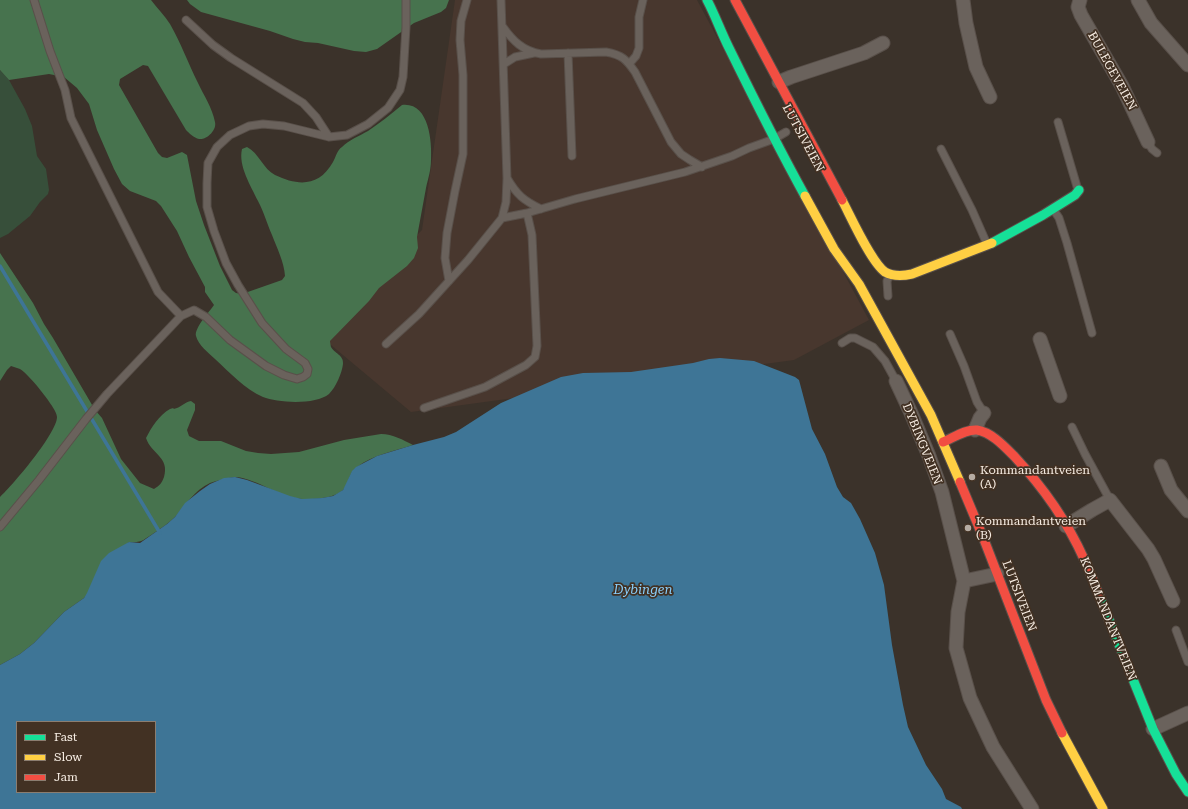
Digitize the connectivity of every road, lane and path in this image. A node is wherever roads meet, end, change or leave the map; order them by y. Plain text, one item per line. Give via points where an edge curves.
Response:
1 (34, 0) edge
2 (406, 0) edge
3 (467, 0) edge
4 (502, 0) edge
5 (643, 0) edge
6 (707, 0) edge
7 (735, 0) edge
8 (963, 0) edge
9 (1080, 0) edge
10 (1138, 0) edge
11 (713, 10) junction
12 (186, 20) dead end
13 (503, 27) junction
14 (883, 43) dead end
15 (739, 48) dead end
16 (534, 53) junction
17 (568, 53) junction
18 (504, 64) junction
19 (629, 64) junction
20 (1188, 65) edge
21 (779, 82) junction
22 (990, 97) dead end
23 (1058, 122) dead end
24 (786, 132) dead end
25 (329, 137) junction
26 (774, 139) junction
27 (1148, 142) joint
28 (941, 149) dead end
29 (1157, 153) dead end
30 (572, 156) dead end
31 (702, 167) junction
32 (507, 178) junction
33 (1078, 190) joint
34 (541, 209) junction
35 (1053, 209) junction
36 (527, 213) junction
37 (502, 218) junction
38 (987, 245) junction
39 (845, 249) dead end
40 (890, 275) junction
41 (449, 281) junction
42 (859, 284) junction
43 (888, 296) dead end
44 (181, 316) junction
45 (1092, 333) dead end
46 (950, 334) dead end
47 (1040, 339) dead end
48 (842, 343) dead end
49 (386, 344) dead end
50 (896, 381) joint
51 (1060, 396) dead end
52 (424, 408) dead end
53 (984, 413) joint
54 (1072, 427) dead end
55 (975, 430) junction
56 (943, 442) junction
57 (1161, 466) dead end
58 (1110, 500) junction
59 (1188, 511) edge
60 (1066, 526) junction
61 (0, 527) edge
62 (997, 574) junction
63 (964, 581) junction
64 (1173, 601) dead end
65 (1176, 630) dead end
66 (1188, 662) edge
67 (1188, 713) edge
68 (1153, 728) junction
69 (1188, 792) edge
70 (1032, 809) edge
71 (1103, 809) edge

1 - 44 lane via 65,90 71,118 158,292
2 - 25 lane via 403,77 400,90 388,108 368,124 347,135
3 - 41 lane via 461,21 460,40 463,75 463,154 447,233 445,258
4 - 13 lane
5 - 19 lane via 639,17 639,48
6 - 11 street, LUTSIVEIEN
7 - 21 street
8 - 22 street via 976,67
9 - 27 street, BULEGEVEIEN via 1078,7 1081,16 1122,86
10 - 20 street via 1151,23
11 - 15 street, LUTSIVEIEN via 728,28
11 - 26 street, LUTSIVEIEN via 720,32
12 - 25 lane via 231,58 303,103
13 - 16 lane via 518,44
13 - 18 lane
14 - 21 street via 864,53
16 - 17 lane
16 - 18 lane via 514,57
17 - 19 lane via 606,52 622,56
17 - 30 lane
18 - 32 lane
19 - 31 lane via 671,142 681,154
21 - 40 street via 875,263
23 - 33 lane
24 - 26 lane
25 - 44 lane via 284,126 249,126 230,135 221,143 208,163 207,207 226,263 262,323 286,349 305,363 307,374 297,379 266,366 194,310
26 - 31 lane
26 - 42 street, LUTSIVEIEN via 834,249
27 - 29 lane
28 - 38 lane
31 - 34 lane
32 - 34 lane via 518,195
32 - 37 lane
33 - 35 street via 1075,195
34 - 36 lane
35 - 38 street
35 - 45 lane via 1063,230
36 - 37 lane
36 - 52 lane via 532,235 537,346 535,357 526,365 485,387
37 - 41 lane
38 - 40 street via 916,272 902,276
39 - 42 street, LUTSIVEIEN
40 - 43 lane via 887,281
41 - 49 lane via 419,314
42 - 56 street, LUTSIVEIEN via 931,415
44 - 61 lane via 90,414
46 - 53 lane via 977,402
47 - 51 street
48 - 50 lane, DYBINGVEIEN via 850,338 856,338 874,348
50 - 63 street, DYBINGVEIEN via 922,438 942,492
53 - 55 street
54 - 58 lane
55 - 56 street
55 - 60 street, KOMMANDANTVEIEN via 986,432 1011,453 1047,497
56 - 62 street, LUTSIVEIEN
57 - 59 street via 1171,490
58 - 60 street
58 - 64 street via 1148,549
60 - 68 street, KOMMANDANTVEIEN via 1084,558
62 - 63 street
62 - 71 street, LUTSIVEIEN via 1046,700
63 - 70 street, DYBINGVEIEN via 958,612 956,648 970,698 993,747
65 - 66 lane
67 - 68 street
68 - 69 street, KOMMANDANTVEIEN

